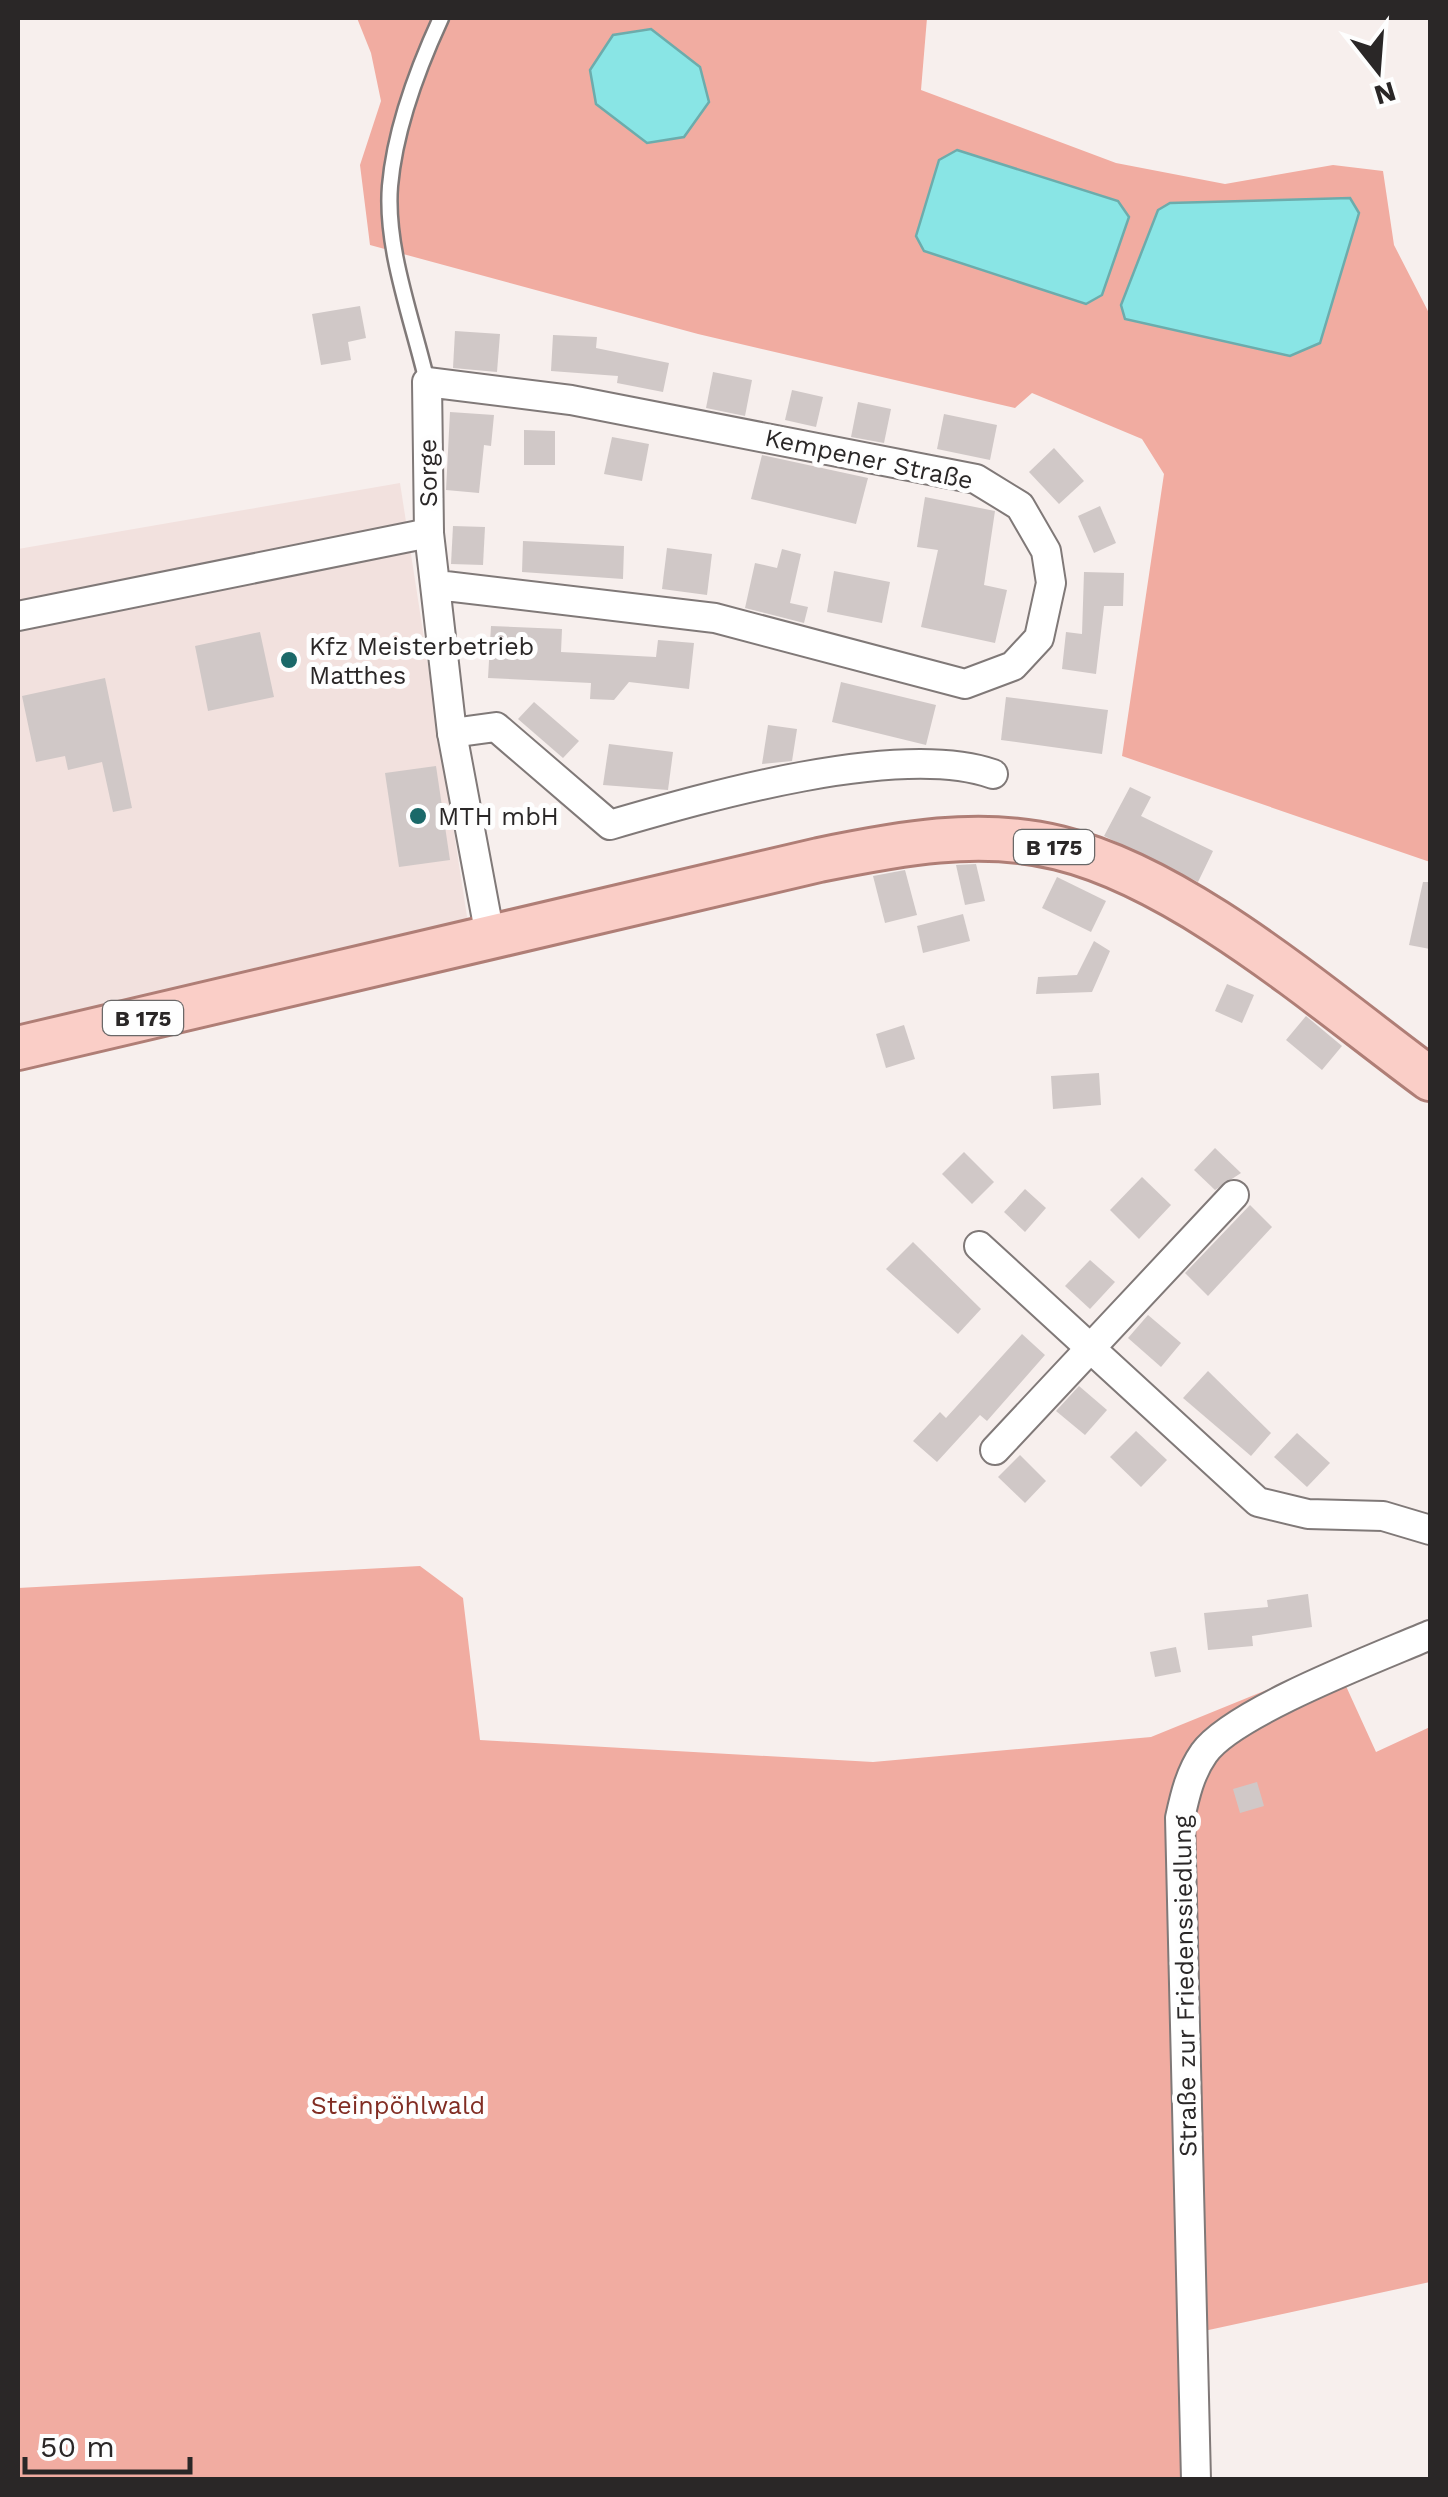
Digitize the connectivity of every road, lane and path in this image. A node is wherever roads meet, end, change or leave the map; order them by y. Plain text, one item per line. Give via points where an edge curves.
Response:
1 (442, 18) edge
2 (427, 382) junction
3 (428, 533) junction
4 (436, 586) junction
5 (18, 616) edge
6 (452, 733) junction
7 (993, 774) dead end
8 (490, 936) junction
9 (18, 1048) edge
10 (1430, 1078) edge
11 (1234, 1195) dead end
12 (979, 1246) dead end
13 (1093, 1347) junction
14 (995, 1450) dead end
15 (1430, 1530) edge
16 (1430, 1636) edge
17 (1196, 2480) edge

1 - 2 lane, Sorge via 400,124 390,188 394,236
2 - 3 street, Sorge
2 - 4 street, Kempener Straße via 572,400 976,479 1020,506 1046,550 1052,583 1040,638 1012,666 964,684 715,618
3 - 4 street, Sorge
3 - 5 street
4 - 6 street, Sorge
6 - 7 street via 496,728 610,825 722,792 882,766 947,764
6 - 8 street, Sorge
8 - 9 main road, B 175
8 - 10 main road, B 175 via 877,848 975,839 1058,848 1120,868 1185,902
11 - 13 street
12 - 13 street
13 - 14 street
13 - 15 street via 1258,1502 1308,1514 1383,1516
16 - 17 street, Straße zur Friedenssiedlung via 1248,1718 1219,1737 1189,1779 1180,1818

